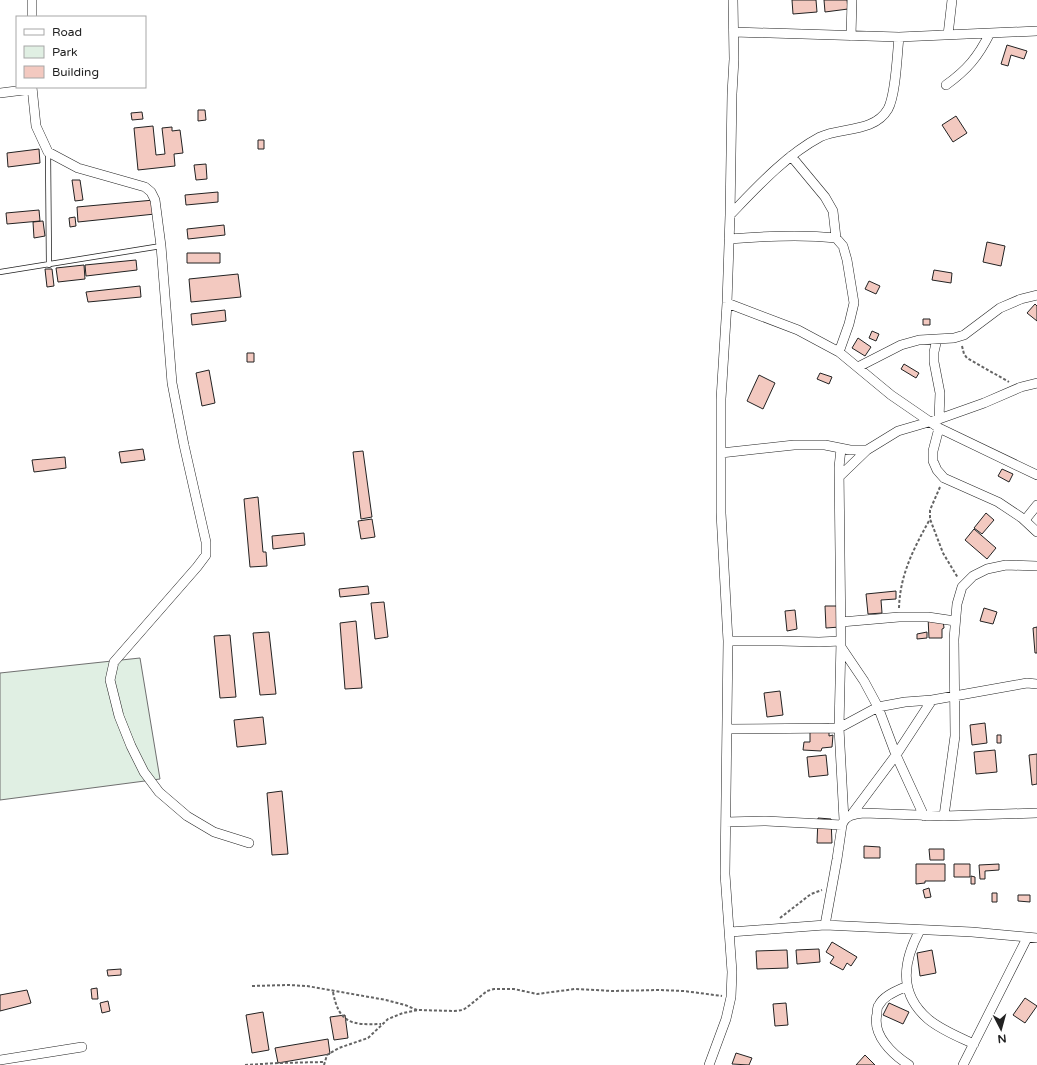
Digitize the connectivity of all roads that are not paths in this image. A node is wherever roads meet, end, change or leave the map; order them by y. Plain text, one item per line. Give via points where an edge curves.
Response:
1 (32, 0) edge
2 (733, 0) edge
3 (852, 0) edge
4 (952, 0) edge
5 (32, 16) edge
6 (1037, 31) edge
7 (734, 32) junction
8 (990, 33) junction
9 (948, 35) junction
10 (851, 36) junction
11 (899, 37) junction
12 (946, 85) dead end
13 (32, 88) edge
14 (0, 93) edge
15 (48, 152) junction
16 (791, 156) junction
17 (730, 215) junction
18 (836, 238) junction
19 (729, 239) junction
20 (160, 246) junction
21 (49, 265) junction
22 (0, 272) edge
23 (1037, 295) edge
24 (727, 303) junction
25 (937, 339) junction
26 (839, 352) junction
27 (858, 367) junction
28 (1037, 383) edge
29 (939, 419) junction
30 (929, 422) junction
31 (939, 428) junction
32 (841, 449) junction
33 (867, 450) junction
34 (721, 453) junction
35 (1037, 475) edge
36 (840, 476) junction
37 (1037, 505) edge
38 (1025, 520) junction
39 (1037, 532) edge
40 (1037, 566) edge
41 (955, 621) junction
42 (841, 622) junction
43 (728, 642) junction
44 (841, 644) junction
45 (1037, 684) edge
46 (954, 696) junction
47 (932, 700) junction
48 (878, 707) junction
49 (839, 728) junction
50 (727, 729) junction
51 (896, 755) junction
52 (1037, 813) edge
53 (852, 814) junction
54 (924, 816) junction
55 (944, 816) junction
56 (726, 822) junction
57 (843, 823) junction
58 (249, 843) dead end
59 (825, 926) junction
60 (920, 930) junction
61 (730, 932) junction
62 (1027, 938) junction
63 (1037, 938) edge
64 (907, 986) junction
65 (974, 1044) junction
66 (82, 1047) dead end
67 (0, 1060) edge
68 (709, 1065) edge
69 (909, 1065) edge
70 (963, 1065) edge

1 - 5 street
2 - 7 street
3 - 10 street
4 - 9 street
6 - 8 street
7 - 10 street
7 - 17 street
8 - 9 street
8 - 12 street via 971,64
9 - 11 street
10 - 11 street
11 - 16 street via 892,97 887,110 877,120 863,127 820,137
13 - 14 street
13 - 15 street via 36,126
15 - 20 street via 78,168 138,184 151,192 155,200
15 - 21 lane
16 - 17 street
16 - 18 street via 825,197 833,211
17 - 19 street
18 - 19 street via 799,236
18 - 26 street via 844,246 854,303
19 - 24 street
20 - 21 lane
20 - 58 street via 172,383 206,542 206,555 114,662 110,680 119,716 131,746 144,772 159,792 187,816 214,832
21 - 22 lane
23 - 25 street via 1000,308 964,334 954,338
24 - 26 street via 798,330
24 - 34 street via 721,399
25 - 27 street via 918,340 902,345
25 - 29 street via 934,362 940,393
26 - 27 street
27 - 30 street
28 - 29 street
29 - 30 street
30 - 31 street
30 - 33 street via 898,431
31 - 35 street
31 - 38 street via 933,451 937,470 944,478 998,502
32 - 33 street
32 - 34 street via 825,445 794,445
32 - 36 street
33 - 36 street
34 - 43 street via 721,513
36 - 42 street
37 - 38 street
38 - 39 street
40 - 41 street via 1006,566 987,569 973,576 962,587
41 - 42 street via 899,617
41 - 46 street
42 - 44 street
43 - 44 street via 800,641
43 - 50 street
44 - 48 street
44 - 49 street
45 - 46 street via 1027,683
46 - 47 street
46 - 55 street via 954,736
47 - 48 street
47 - 51 street
48 - 49 street
48 - 51 street
49 - 50 street
49 - 57 street
50 - 56 street
51 - 53 street
51 - 54 street
52 - 55 street
53 - 54 street
53 - 57 street
54 - 55 street
56 - 57 street
56 - 61 street via 725,874
57 - 59 street
59 - 60 street
59 - 61 street
60 - 62 street
60 - 64 street via 908,956
61 - 68 street via 731,997 726,1020
62 - 63 street
62 - 65 street
64 - 65 street via 914,1004 928,1019
64 - 69 street via 890,994 879,1005 876,1025 879,1036 887,1046
65 - 70 street
66 - 67 street

